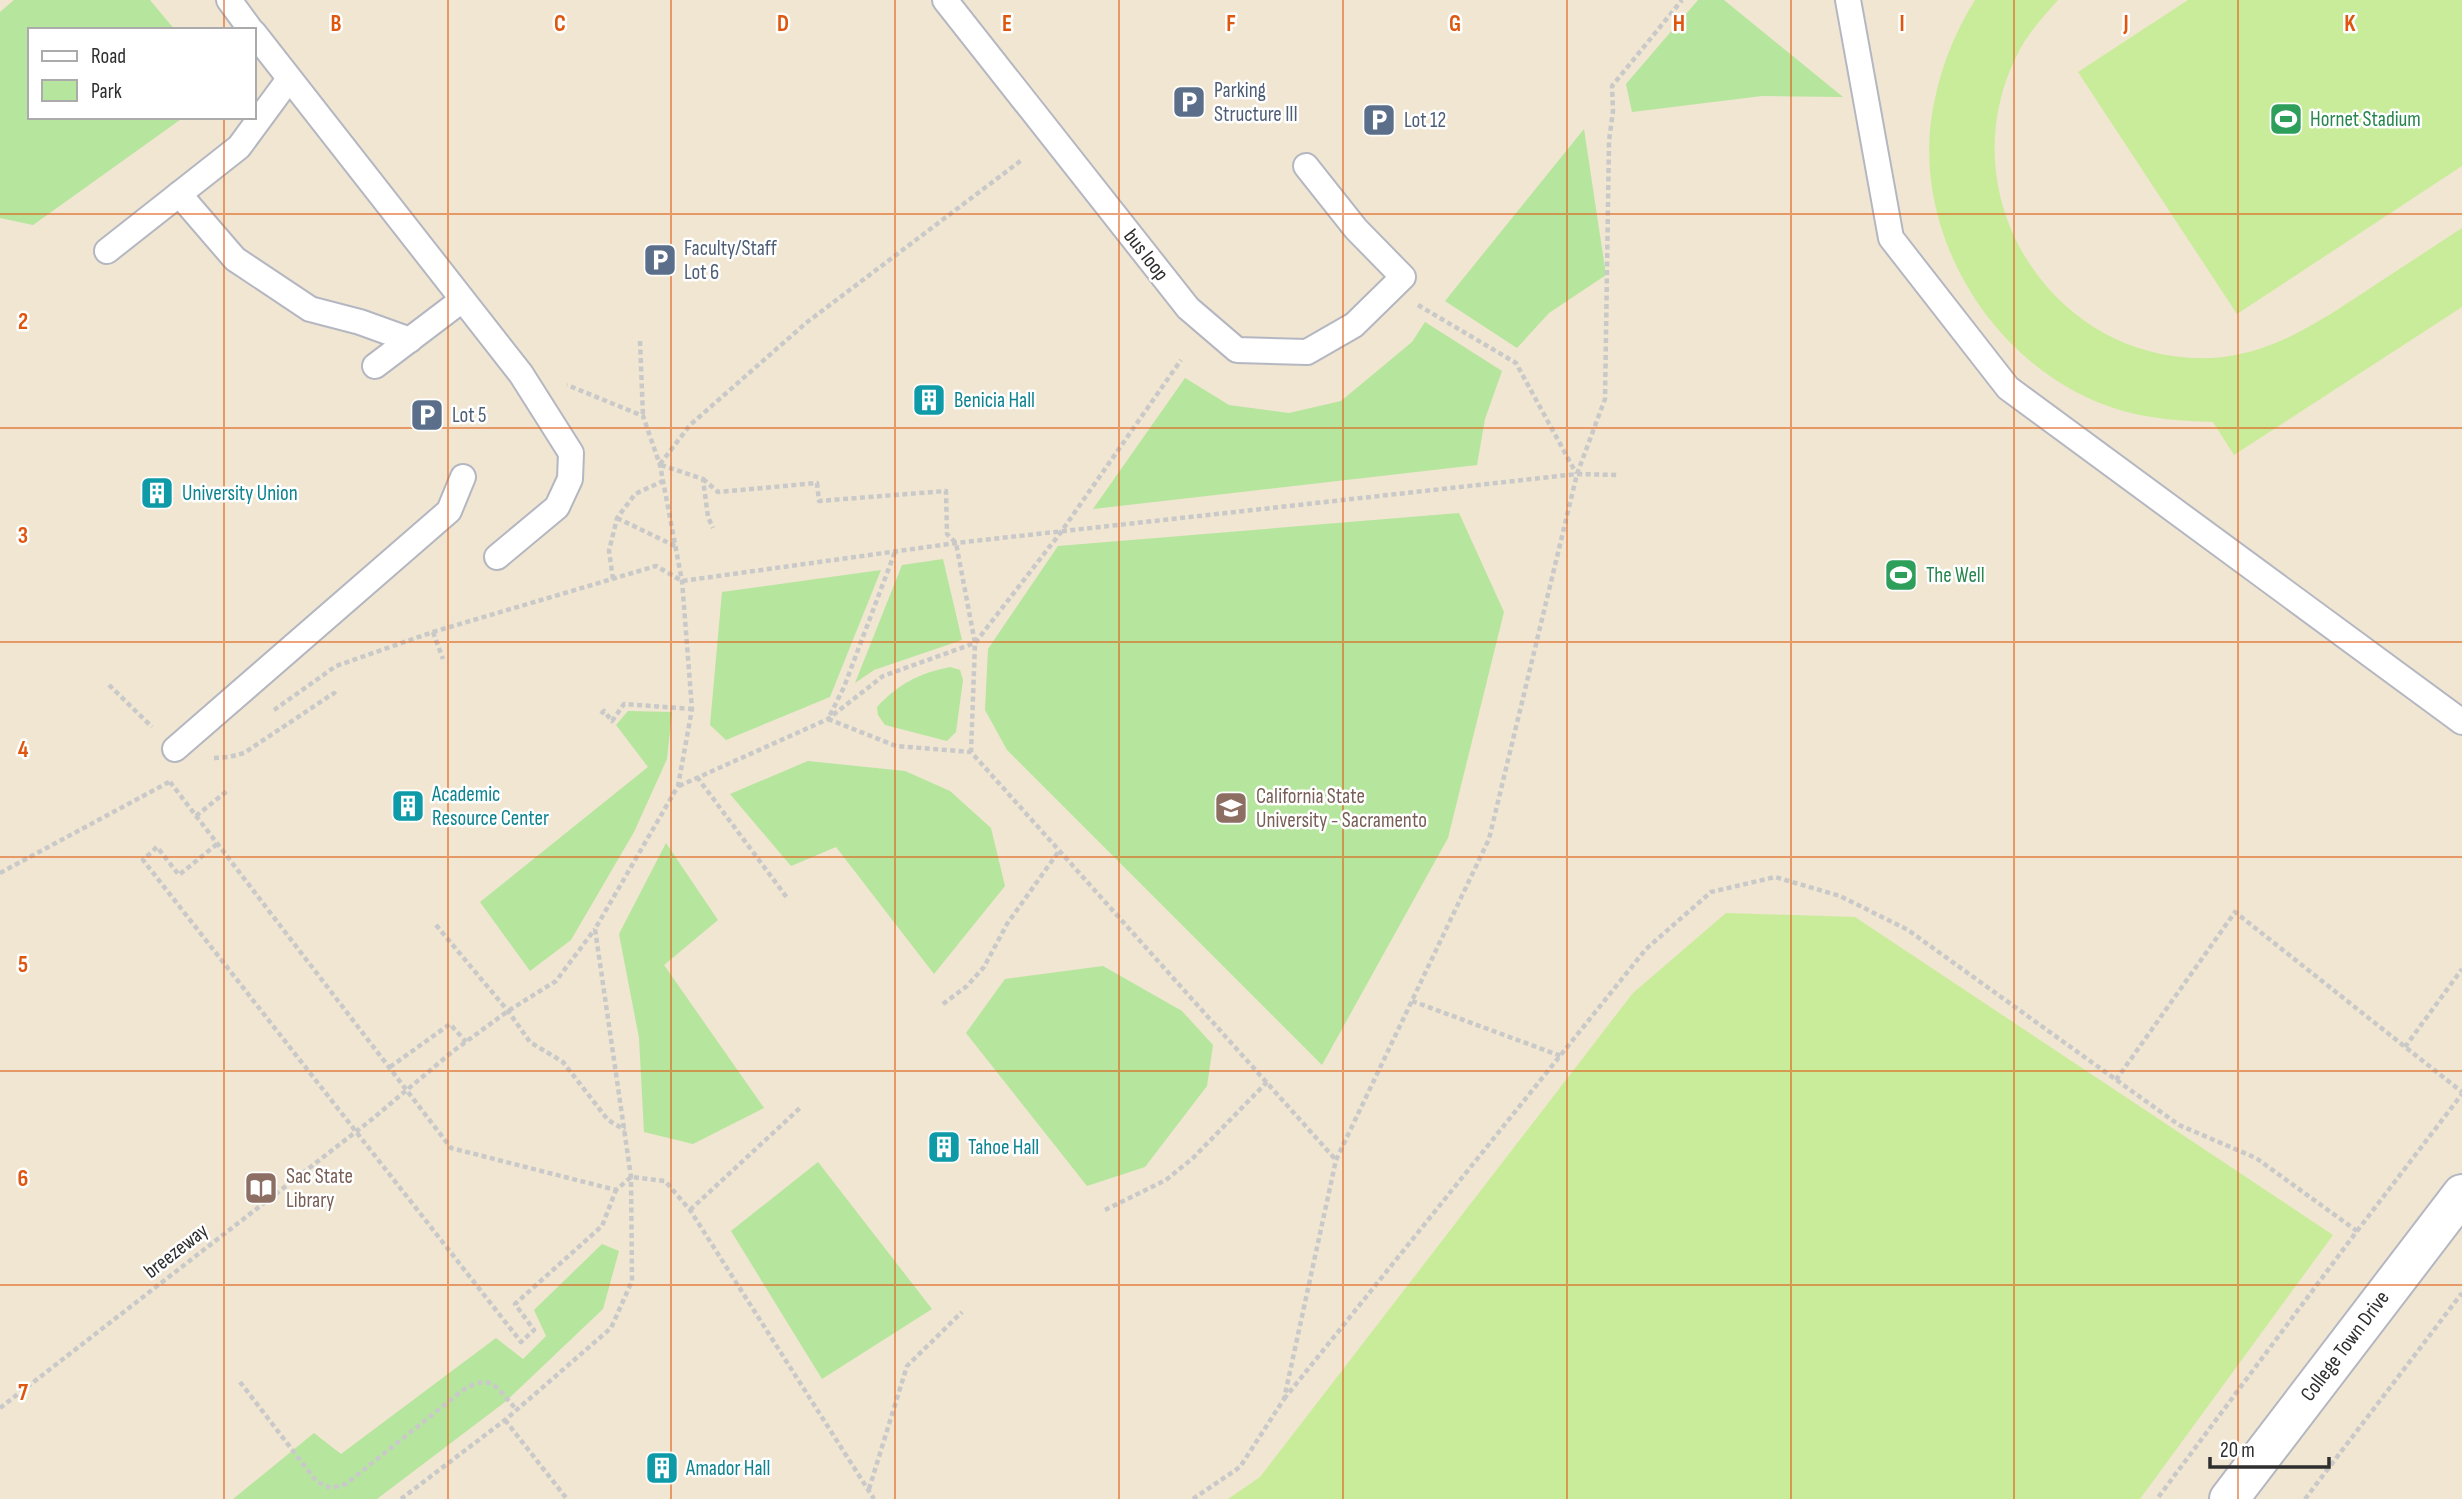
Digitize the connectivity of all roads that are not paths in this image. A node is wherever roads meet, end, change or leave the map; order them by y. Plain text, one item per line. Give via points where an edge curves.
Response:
1 (229, 0) edge
2 (945, 0) edge
3 (1848, 0) edge
4 (251, 28) edge
5 (256, 35) edge
6 (289, 79) junction
7 (1306, 166) dead end
8 (179, 194) junction
9 (107, 251) dead end
10 (462, 300) junction
11 (411, 340) junction
12 (375, 366) dead end
13 (463, 477) dead end
14 (497, 557) dead end
15 (2462, 722) edge
16 (175, 750) dead end
17 (2462, 1194) edge
18 (2229, 1499) edge

1 - 4 lane
2 - 7 lane, bus loop via 1188,308 1237,350 1307,352 1354,326 1404,277 1356,229
3 - 15 lane via 1891,238 2007,388
5 - 6 lane
6 - 8 lane via 239,146
6 - 10 lane
8 - 9 lane
8 - 11 lane via 235,259 310,309
10 - 11 lane
10 - 14 lane via 521,374 571,453 570,479 557,507
11 - 12 lane
13 - 16 lane via 449,511
17 - 18 street, College Town Drive

